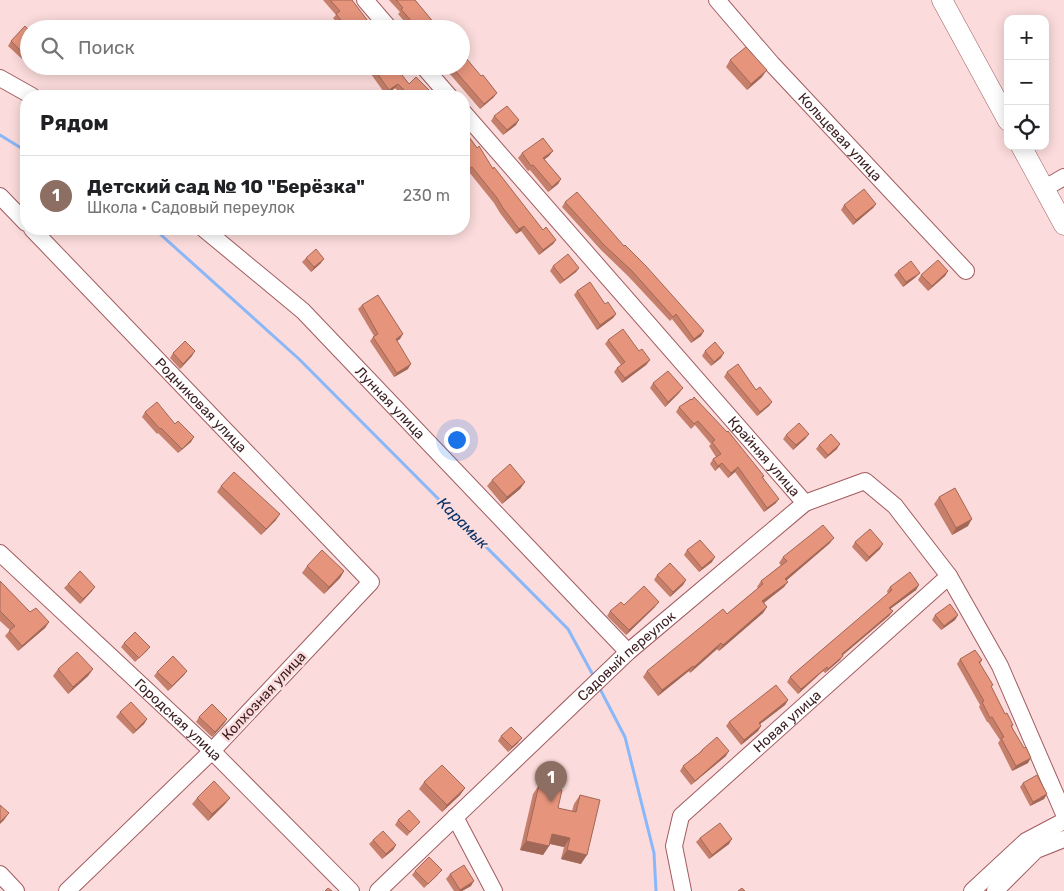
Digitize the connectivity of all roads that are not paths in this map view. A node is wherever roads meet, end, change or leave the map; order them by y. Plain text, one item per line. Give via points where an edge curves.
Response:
1 (365, 0) edge
2 (718, 0) edge
3 (950, 1) edge
4 (382, 20) edge
5 (431, 75) edge
6 (0, 78) edge
7 (21, 90) edge
8 (444, 90) edge
9 (1004, 97) edge
10 (1004, 113) edge
11 (470, 120) edge
12 (1023, 150) edge
13 (1035, 150) edge
14 (1058, 180) edge
15 (0, 196) edge
16 (1064, 204) edge
17 (20, 217) edge
18 (1064, 225) edge
19 (38, 235) edge
20 (211, 235) edge
21 (966, 271) dead end
22 (805, 503) junction
23 (0, 553) edge
24 (949, 576) junction
25 (371, 582) joint
26 (628, 652) junction
27 (212, 752) junction
28 (1064, 814) edge
29 (456, 817) junction
30 (1064, 821) edge
31 (1064, 839) edge
32 (0, 874) edge
33 (16, 891) edge
34 (68, 891) edge
35 (351, 891) edge
36 (378, 891) edge
37 (494, 891) edge
38 (683, 891) edge
39 (972, 891) edge
40 (995, 891) edge

1 - 4 street
2 - 21 street, Кольцевая улица via 772,64
3 - 9 main road
3 - 10 main road
5 - 8 street
6 - 7 street
11 - 22 street, Крайняя улица
12 - 18 main road
13 - 14 main road
14 - 16 main road
15 - 17 street
19 - 25 street, Родниковая улица
20 - 26 street, Лунная улица via 304,311
22 - 24 street, Крайняя улица via 865,481 895,506
22 - 26 street, Садовый переулок
23 - 27 street, Городская улица
24 - 28 street, Крайняя улица via 1000,666
24 - 38 street, Новая улица via 681,816 674,846
25 - 27 street, Колхозная улица
26 - 29 street, Садовый переулок
27 - 34 street, Колхозная улица
27 - 35 street, Городская улица
29 - 36 street, Садовый переулок
29 - 37 street
30 - 39 street via 1026,841
31 - 40 street via 1036,850
32 - 33 street

